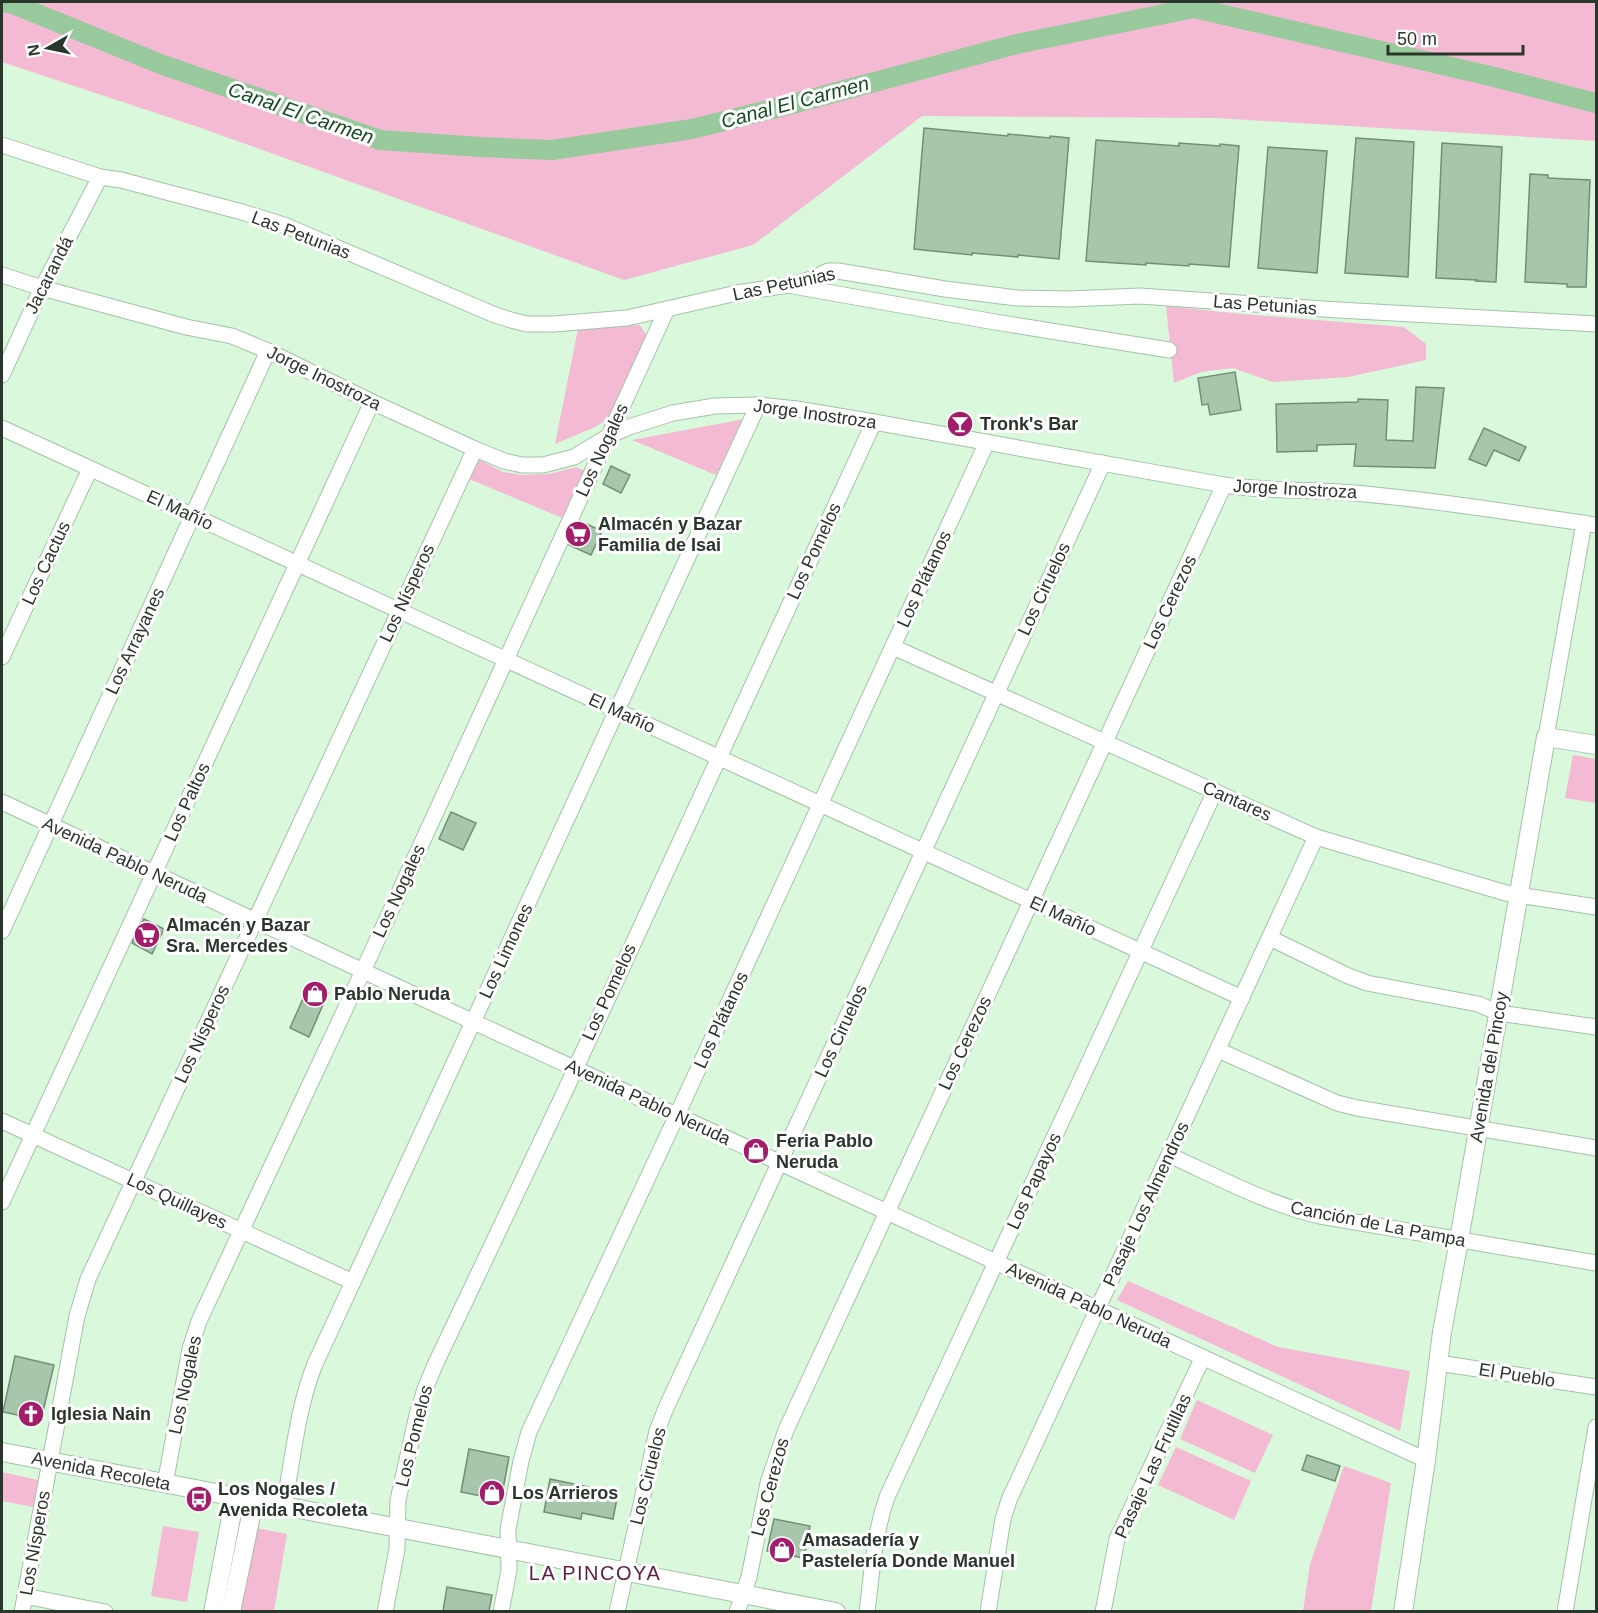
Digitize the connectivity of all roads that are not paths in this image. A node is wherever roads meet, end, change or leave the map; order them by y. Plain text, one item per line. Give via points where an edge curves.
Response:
1 (2, 144) edge
2 (100, 177) junction
3 (2, 275) edge
4 (789, 285) junction
5 (42, 288) junction
6 (667, 309) junction
7 (1596, 324) edge
8 (1169, 350) dead end
9 (268, 351) junction
10 (2, 375) edge
11 (372, 402) junction
12 (758, 405) junction
13 (874, 422) junction
14 (2, 428) edge
15 (609, 436) junction
16 (987, 442) junction
17 (475, 449) junction
18 (1103, 463) junction
19 (90, 469) junction
20 (1224, 485) junction
21 (192, 516) junction
22 (1590, 524) edge
23 (297, 564) junction
24 (399, 611) junction
25 (893, 647) junction
26 (2, 657) edge
27 (506, 660) junction
28 (996, 693) junction
29 (617, 711) junction
30 (1546, 737) junction
31 (1105, 741) junction
32 (1596, 745) edge
33 (718, 757) junction
34 (1215, 791) junction
35 (2, 802) edge
36 (820, 804) junction
37 (50, 825) junction
38 (1316, 837) junction
39 (924, 852) junction
40 (154, 873) junction
41 (1519, 894) junction
42 (1031, 901) junction
43 (1596, 907) edge
44 (255, 920) junction
45 (2, 931) edge
46 (1270, 938) junction
47 (1140, 952) junction
48 (363, 971) junction
49 (1242, 998) junction
50 (1499, 1013) junction
51 (474, 1022) junction
52 (1596, 1028) edge
53 (1218, 1050) junction
54 (575, 1068) junction
55 (677, 1115) junction
56 (2, 1121) edge
57 (1479, 1128) junction
58 (33, 1135) junction
59 (1596, 1149) edge
60 (1169, 1155) junction
61 (780, 1163) junction
62 (133, 1181) junction
63 (2, 1202) edge
64 (887, 1212) junction
65 (241, 1231) junction
66 (1459, 1240) junction
67 (996, 1262) junction
68 (1596, 1263) edge
69 (352, 1282) junction
70 (1098, 1309) junction
71 (1203, 1357) junction
72 (1438, 1363) junction
73 (1596, 1387) edge
74 (1596, 1426) edge
75 (2, 1452) edge
76 (1426, 1460) junction
77 (50, 1462) junction
78 (165, 1484) junction
79 (235, 1497) junction
80 (254, 1501) junction
81 (284, 1506) junction
82 (398, 1527) junction
83 (509, 1549) junction
84 (625, 1572) junction
85 (740, 1603) edge
86 (24, 1604) edge
87 (105, 1611) edge
88 (213, 1611) edge
89 (231, 1611) edge
90 (385, 1611) edge
91 (501, 1611) edge
92 (617, 1611) edge
93 (836, 1611) edge
94 (867, 1611) edge
95 (988, 1611) edge
96 (1103, 1611) edge
97 (1403, 1611) edge
98 (1565, 1611) edge

1 - 2 street, Las Petunias
2 - 5 street, Jacarandá
2 - 6 street, Las Petunias via 284,225 527,324 627,318
3 - 5 street, Jorge Inostroza
4 - 6 street, Las Petunias
4 - 7 street, Las Petunias via 838,271 1017,298 1140,296
4 - 8 street
5 - 9 street, Jorge Inostroza via 232,336
5 - 10 street, Jacarandá
6 - 15 street, Los Nogales
9 - 11 street, Jorge Inostroza
9 - 21 street, Los Arrayanes
11 - 17 street, Jorge Inostroza
11 - 23 street, Los Paltos
12 - 13 street, Jorge Inostroza
12 - 15 street, Jorge Inostroza via 715,406 673,413
12 - 29 street, Los Limones
13 - 16 street, Jorge Inostroza
13 - 33 street, Los Pomelos
14 - 19 street, El Mañío
15 - 17 street, Jorge Inostroza via 574,457 532,466 511,463
15 - 27 street, Los Nogales
16 - 18 street, Jorge Inostroza
16 - 25 street, Los Plátanos
17 - 24 street, Los Nísperos
18 - 20 street, Jorge Inostroza
18 - 28 street, Los Ciruelos
19 - 21 street, El Mañío
19 - 26 street, Los Cactus
20 - 22 street, Jorge Inostroza via 1396,496
20 - 31 street, Los Cerezos
21 - 23 street, El Mañío
21 - 37 street, Los Arrayanes
22 - 30 street, Avenida del Pincoy
23 - 24 street, El Mañío
23 - 40 street, Los Paltos
24 - 27 street, El Mañío
24 - 44 street, Los Nísperos
25 - 28 street, Cantares
25 - 36 street, Los Plátanos
27 - 29 street, El Mañío
27 - 48 street, Los Nogales
28 - 31 street, Cantares
28 - 39 street, Los Ciruelos
29 - 33 street, El Mañío
29 - 51 street, Los Limones
30 - 32 street
30 - 41 street, Avenida del Pincoy
31 - 34 street, Cantares
31 - 42 street, Los Cerezos
33 - 36 street, El Mañío
33 - 54 street, Los Pomelos
34 - 38 street, Cantares
34 - 47 street, Los Papayos
35 - 37 street, Avenida Pablo Neruda
36 - 39 street, El Mañío
36 - 55 street, Los Plátanos
37 - 40 street, Avenida Pablo Neruda
37 - 45 street, Los Arrayanes
38 - 41 street, Cantares
38 - 46 street, Pasaje Los Almendros
39 - 42 street, El Mañío
39 - 61 street, Los Ciruelos
40 - 44 street, Avenida Pablo Neruda
40 - 58 street, Los Paltos
41 - 43 street, Cantares
41 - 50 street, Avenida del Pincoy
42 - 47 street, El Mañío
42 - 64 street, Los Cerezos
44 - 48 street, Avenida Pablo Neruda
44 - 62 street, Los Nísperos
46 - 49 street, Pasaje Los Almendros
46 - 50 street via 1367,983 1478,1004
47 - 49 street, El Mañío
47 - 67 street, Los Papayos
48 - 51 street, Avenida Pablo Neruda
48 - 65 street, Los Nogales
49 - 53 street, Pasaje Los Almendros
50 - 52 street
50 - 57 street, Avenida del Pincoy
51 - 54 street, Avenida Pablo Neruda
51 - 69 street, Los Limones
53 - 57 street via 1337,1103
53 - 60 street, Pasaje Los Almendros
54 - 55 street, Avenida Pablo Neruda
54 - 82 street, Los Pomelos via 425,1389 398,1500
55 - 61 street, Avenida Pablo Neruda
55 - 83 street, Los Plátanos via 529,1432 508,1529
56 - 58 street, Los Quillayes
57 - 59 street
57 - 66 street, Avenida del Pincoy
58 - 62 street, Los Quillayes
58 - 63 street, Los Paltos
60 - 66 street, Canción de La Pampa via 1298,1211
60 - 70 street, Pasaje Los Almendros
61 - 64 street, Avenida Pablo Neruda
61 - 84 street, Los Ciruelos via 663,1415
62 - 65 street, Los Quillayes
62 - 77 street, Los Nísperos via 83,1291
64 - 67 street, Avenida Pablo Neruda
64 - 85 street, Los Cerezos via 779,1447
65 - 69 street, Los Quillayes
65 - 78 street, Los Nogales via 190,1348
66 - 68 street, Canción de La Pampa
66 - 72 street, Avenida del Pincoy
67 - 70 street, Avenida Pablo Neruda
67 - 94 street, Los Papayos via 887,1497 877,1533
69 - 81 street, Los Limones via 307,1383
70 - 71 street, Avenida Pablo Neruda
70 - 95 street, Pasaje Los Almendros via 1009,1500
71 - 76 street, Avenida Pablo Neruda
71 - 96 street, Pasaje Las Frutillas via 1118,1539
72 - 73 street, El Pueblo
72 - 76 street, Avenida del Pincoy
74 - 98 street
75 - 77 street, Avenida Recoleta
76 - 97 street, Avenida del Pincoy
77 - 78 street, Avenida Recoleta
77 - 86 street, Los Nísperos
78 - 79 street, Avenida Recoleta
79 - 80 street, Avenida Recoleta
79 - 88 street
80 - 81 street, Avenida Recoleta
80 - 89 street
81 - 82 street, Avenida Recoleta
82 - 83 street, Avenida Recoleta
82 - 90 street, Los Pomelos
83 - 84 street, Avenida Recoleta
83 - 91 street, Los Plátanos
84 - 85 street, Avenida Recoleta
84 - 92 street, Los Ciruelos
85 - 93 street, Avenida Recoleta
86 - 87 street

